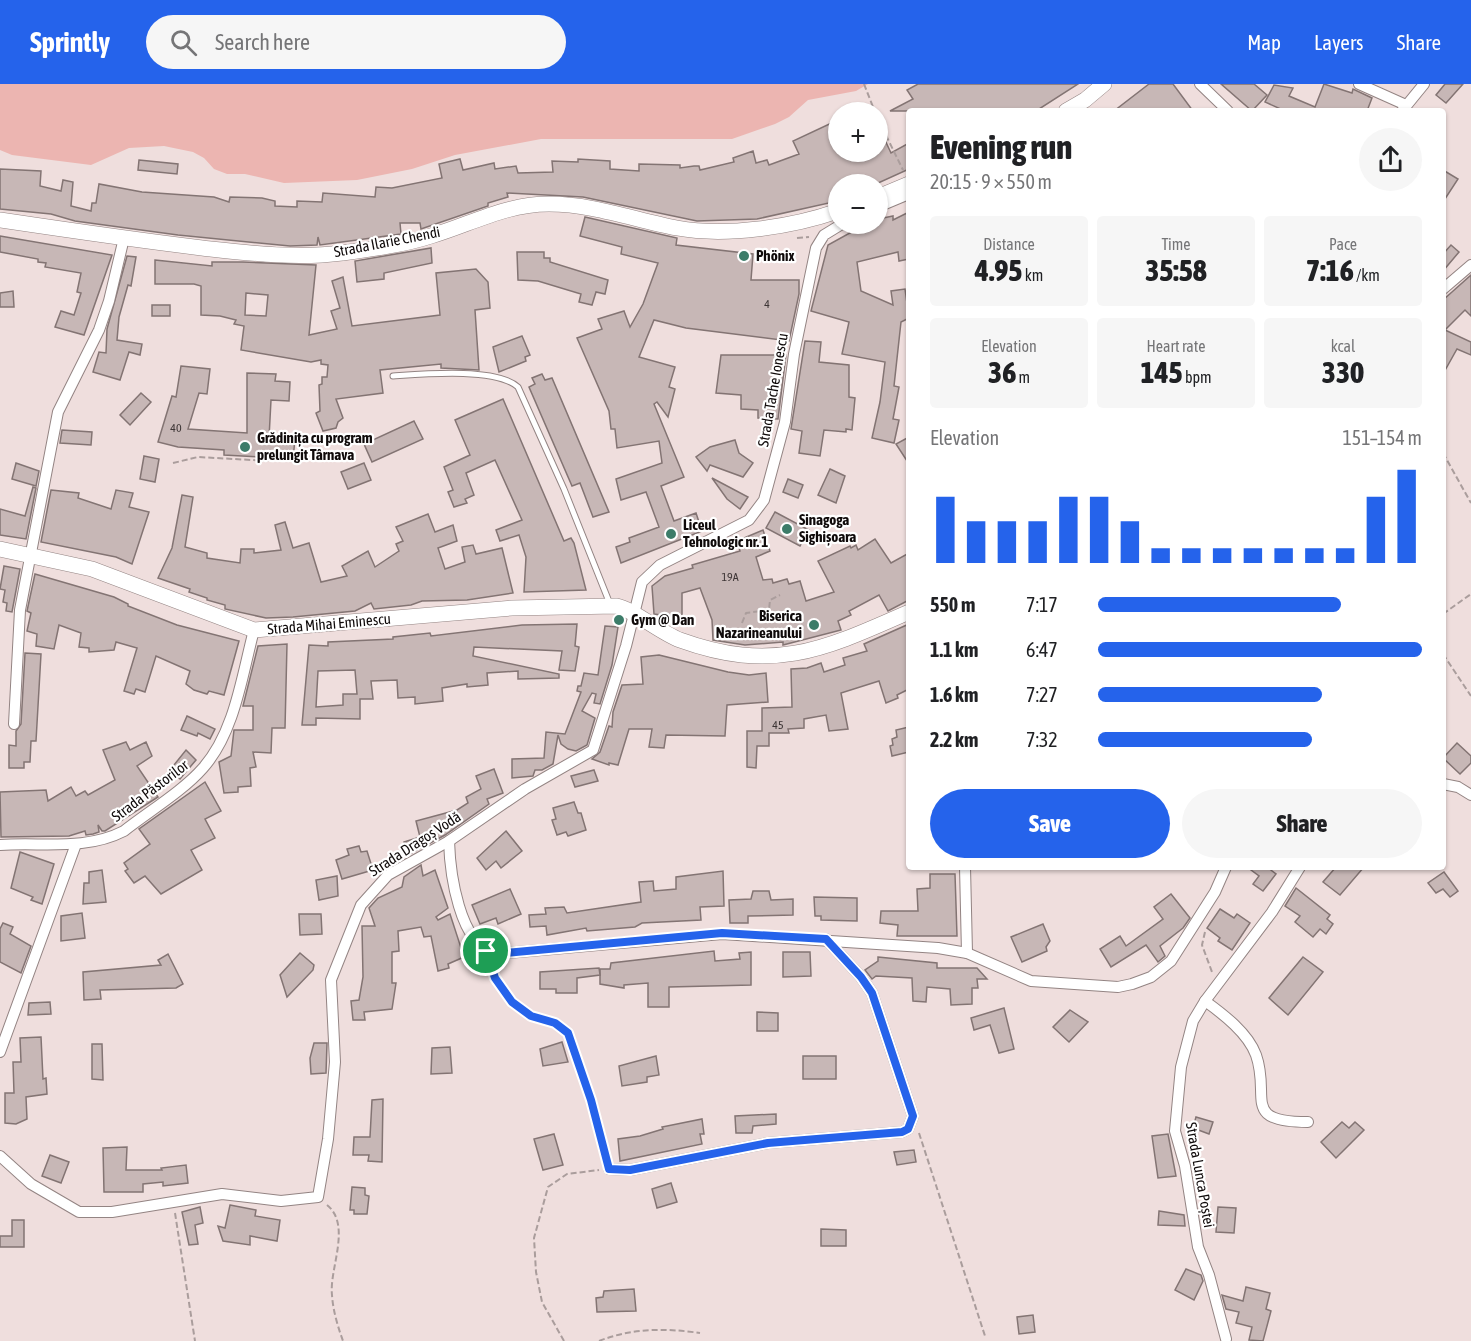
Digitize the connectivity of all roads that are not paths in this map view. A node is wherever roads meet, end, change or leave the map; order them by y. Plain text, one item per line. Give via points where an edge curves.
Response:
1 (1104, 84) edge
2 (1200, 84) edge
3 (1359, 84) edge
4 (1424, 84) edge
5 (1087, 105) edge
6 (1225, 108) edge
7 (1404, 108) edge
8 (906, 180) edge
9 (888, 191) edge
10 (906, 195) edge
11 (888, 203) edge
12 (828, 213) edge
13 (0, 220) edge
14 (828, 234) edge
15 (124, 238) junction
16 (1471, 265) edge
17 (1446, 286) edge
18 (393, 376) dead end
19 (0, 549) edge
20 (31, 554) junction
21 (610, 606) junction
22 (633, 613) junction
23 (906, 613) edge
24 (254, 630) junction
25 (14, 724) dead end
26 (1446, 785) edge
27 (1471, 795) edge
28 (449, 841) junction
29 (76, 844) junction
30 (0, 845) edge
31 (965, 870) edge
32 (1225, 870) edge
33 (1298, 870) edge
34 (826, 939) junction
35 (967, 953) junction
36 (1205, 1001) junction
37 (0, 1052) edge
38 (1308, 1122) dead end
39 (0, 1156) edge
40 (609, 1169) road end
41 (1226, 1339) dead end

1 - 5 main road
2 - 6 street
3 - 7 street
4 - 7 street
8 - 9 main road
10 - 11 street
12 - 15 main road, Strada Ilarie Chendi via 716,232 676,228 574,206 526,204 430,236 314,255 241,252
13 - 15 main road, Strada Ilarie Chendi
14 - 22 street, Strada Tache Ionescu via 819,240 812,287 794,354 785,422 762,506 744,523 652,570 642,582
15 - 20 street via 99,330 58,412
16 - 17 street
18 - 21 lane via 487,376 510,380 518,387
19 - 20 main road, Strada Mihai Eminescu
20 - 24 main road, Strada Mihai Eminescu via 92,569
20 - 25 street via 18,626
21 - 22 main road, Strada Mihai Eminescu
21 - 24 main road, Strada Mihai Eminescu via 512,608
22 - 23 main road, Strada Mihai Eminescu via 653,628 683,641 728,652 778,657 830,646
22 - 28 street, Strada Dragoș Vodă via 593,750 525,789
24 - 29 street, Strada Păstorilor via 225,730 202,770 124,831 103,840
26 - 27 street
28 - 34 street via 450,868 459,904 475,939 495,954 722,933
28 - 39 street, Strada Dragoș Vodă via 388,875 367,896 333,971 335,1062 318,1197 281,1201 222,1194 98,1214 79,1212 30,1184
29 - 30 street, Strada Păstorilor
29 - 37 street
31 - 35 street
32 - 35 street via 1171,960 1151,977 1132,984 1118,987 1031,981
33 - 36 street, Strada Lunca Poștei via 1272,912
34 - 35 street
34 - 40 street via 872,993 913,1116 911,1125 902,1132 768,1143 630,1170
36 - 38 street via 1223,1015 1255,1053 1260,1100 1266,1114 1275,1120
36 - 41 street, Strada Lunca Poștei via 1193,1021 1184,1050 1177,1088 1176,1131 1198,1247

